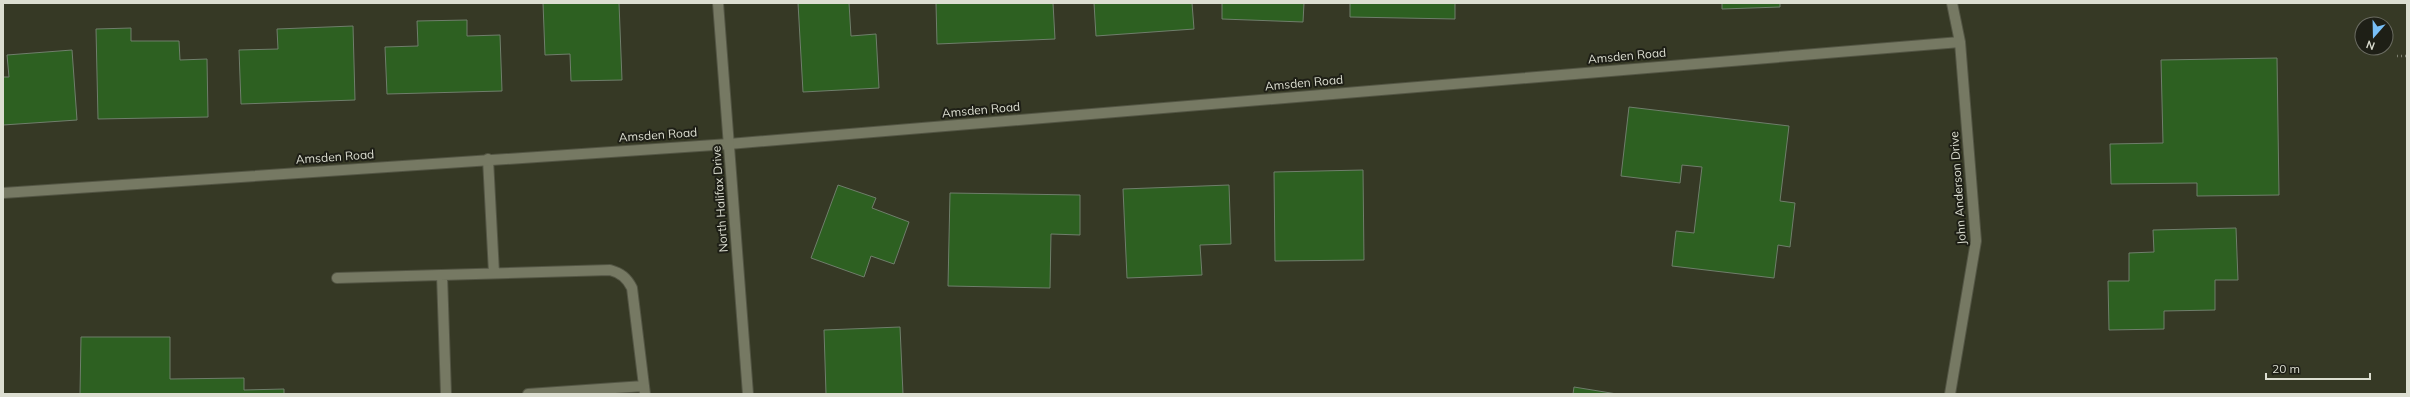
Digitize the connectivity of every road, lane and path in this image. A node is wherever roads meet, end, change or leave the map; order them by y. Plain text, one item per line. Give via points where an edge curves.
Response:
1 (718, 3) edge
2 (1952, 3) edge
3 (1960, 42) junction
4 (2397, 56) dead end
5 (2407, 56) edge
6 (729, 144) junction
7 (488, 159) junction
8 (3, 193) edge
9 (494, 273) junction
10 (442, 274) junction
11 (337, 278) dead end
12 (645, 390) edge
13 (446, 394) edge
14 (528, 394) edge
15 (748, 394) edge
16 (1950, 394) edge

1 - 6 street, North Halifax Drive
2 - 3 street, John Anderson Drive
3 - 6 street, Amsden Road
3 - 16 street, John Anderson Drive via 1976,241
4 - 5 path
6 - 7 street, Amsden Road
6 - 15 street, North Halifax Drive
7 - 8 street, Amsden Road
7 - 9 street
9 - 10 street
9 - 12 street via 610,270 628,280 634,300
10 - 11 street
10 - 13 street
12 - 14 street

